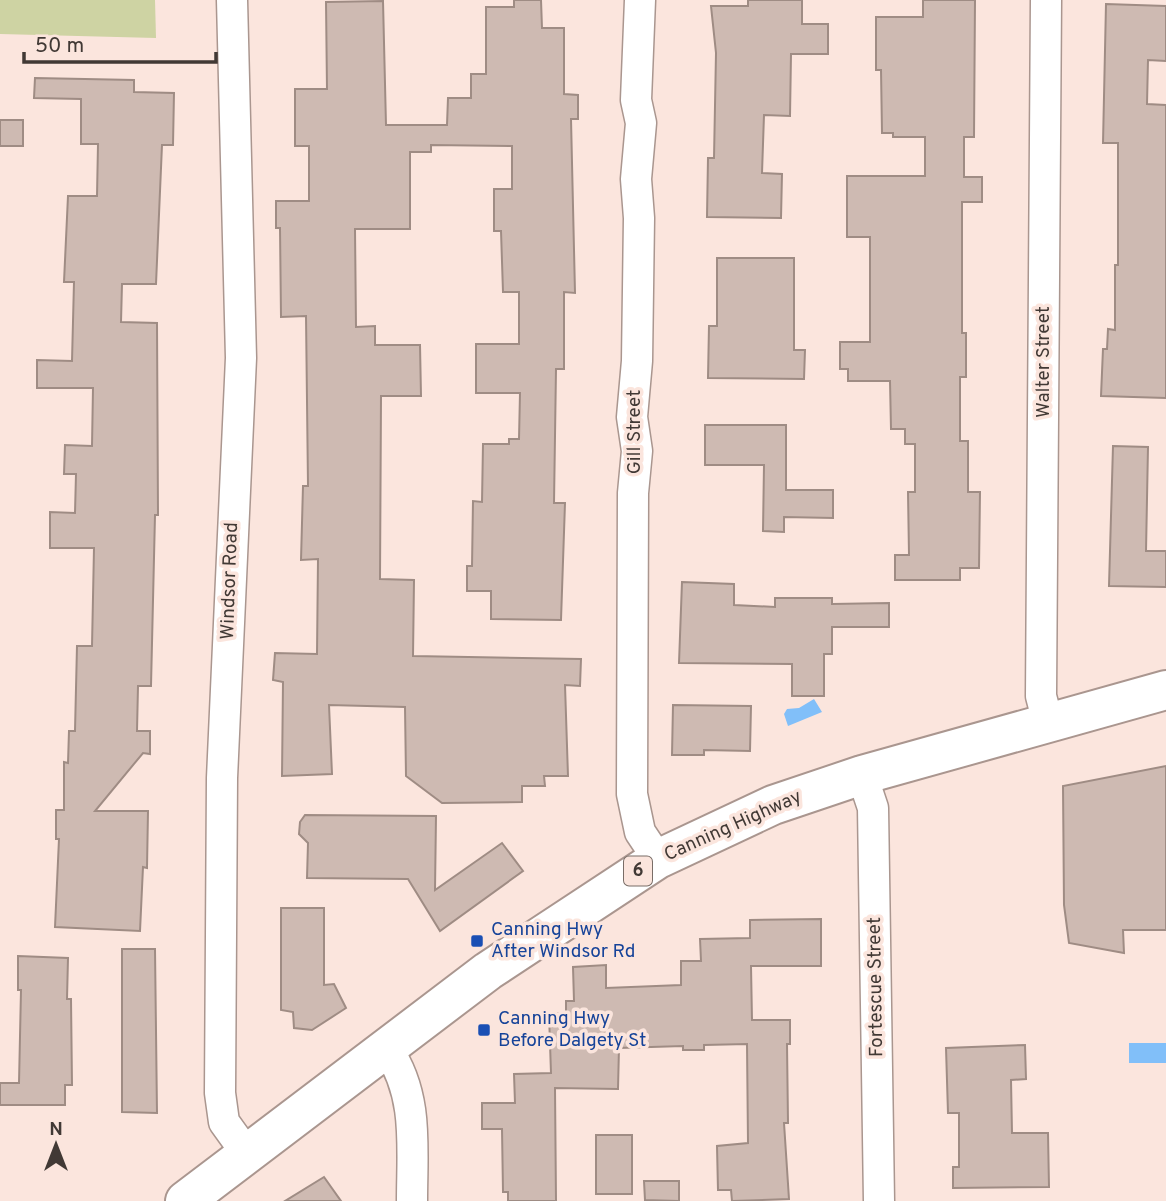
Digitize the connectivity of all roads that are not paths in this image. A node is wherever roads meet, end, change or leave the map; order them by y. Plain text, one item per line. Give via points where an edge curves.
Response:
1 (232, 0) edge
2 (640, 0) edge
3 (1046, 0) edge
4 (1166, 690) edge
5 (1048, 723) junction
6 (862, 775) junction
7 (658, 859) junction
8 (387, 1049) junction
9 (247, 1154) junction
10 (186, 1201) edge
11 (412, 1201) edge
12 (880, 1201) edge

1 - 9 street, Windsor Road via 241,358 222,778 220,1093 224,1122
2 - 7 street, Gill Street via 637,361 632,417 637,451 632,793 640,832
3 - 5 street, Walter Street via 1041,696
4 - 5 highway, Canning Highway / 6
5 - 6 highway, Canning Highway / 6
6 - 7 highway, Canning Highway / 6 via 773,805
6 - 12 street, Fortescue Street via 873,808
7 - 8 highway, Canning Highway / 6 via 500,963
8 - 9 highway, Canning Highway / 6
8 - 11 street via 401,1069 412,1106
9 - 10 highway, Canning Highway / 6

